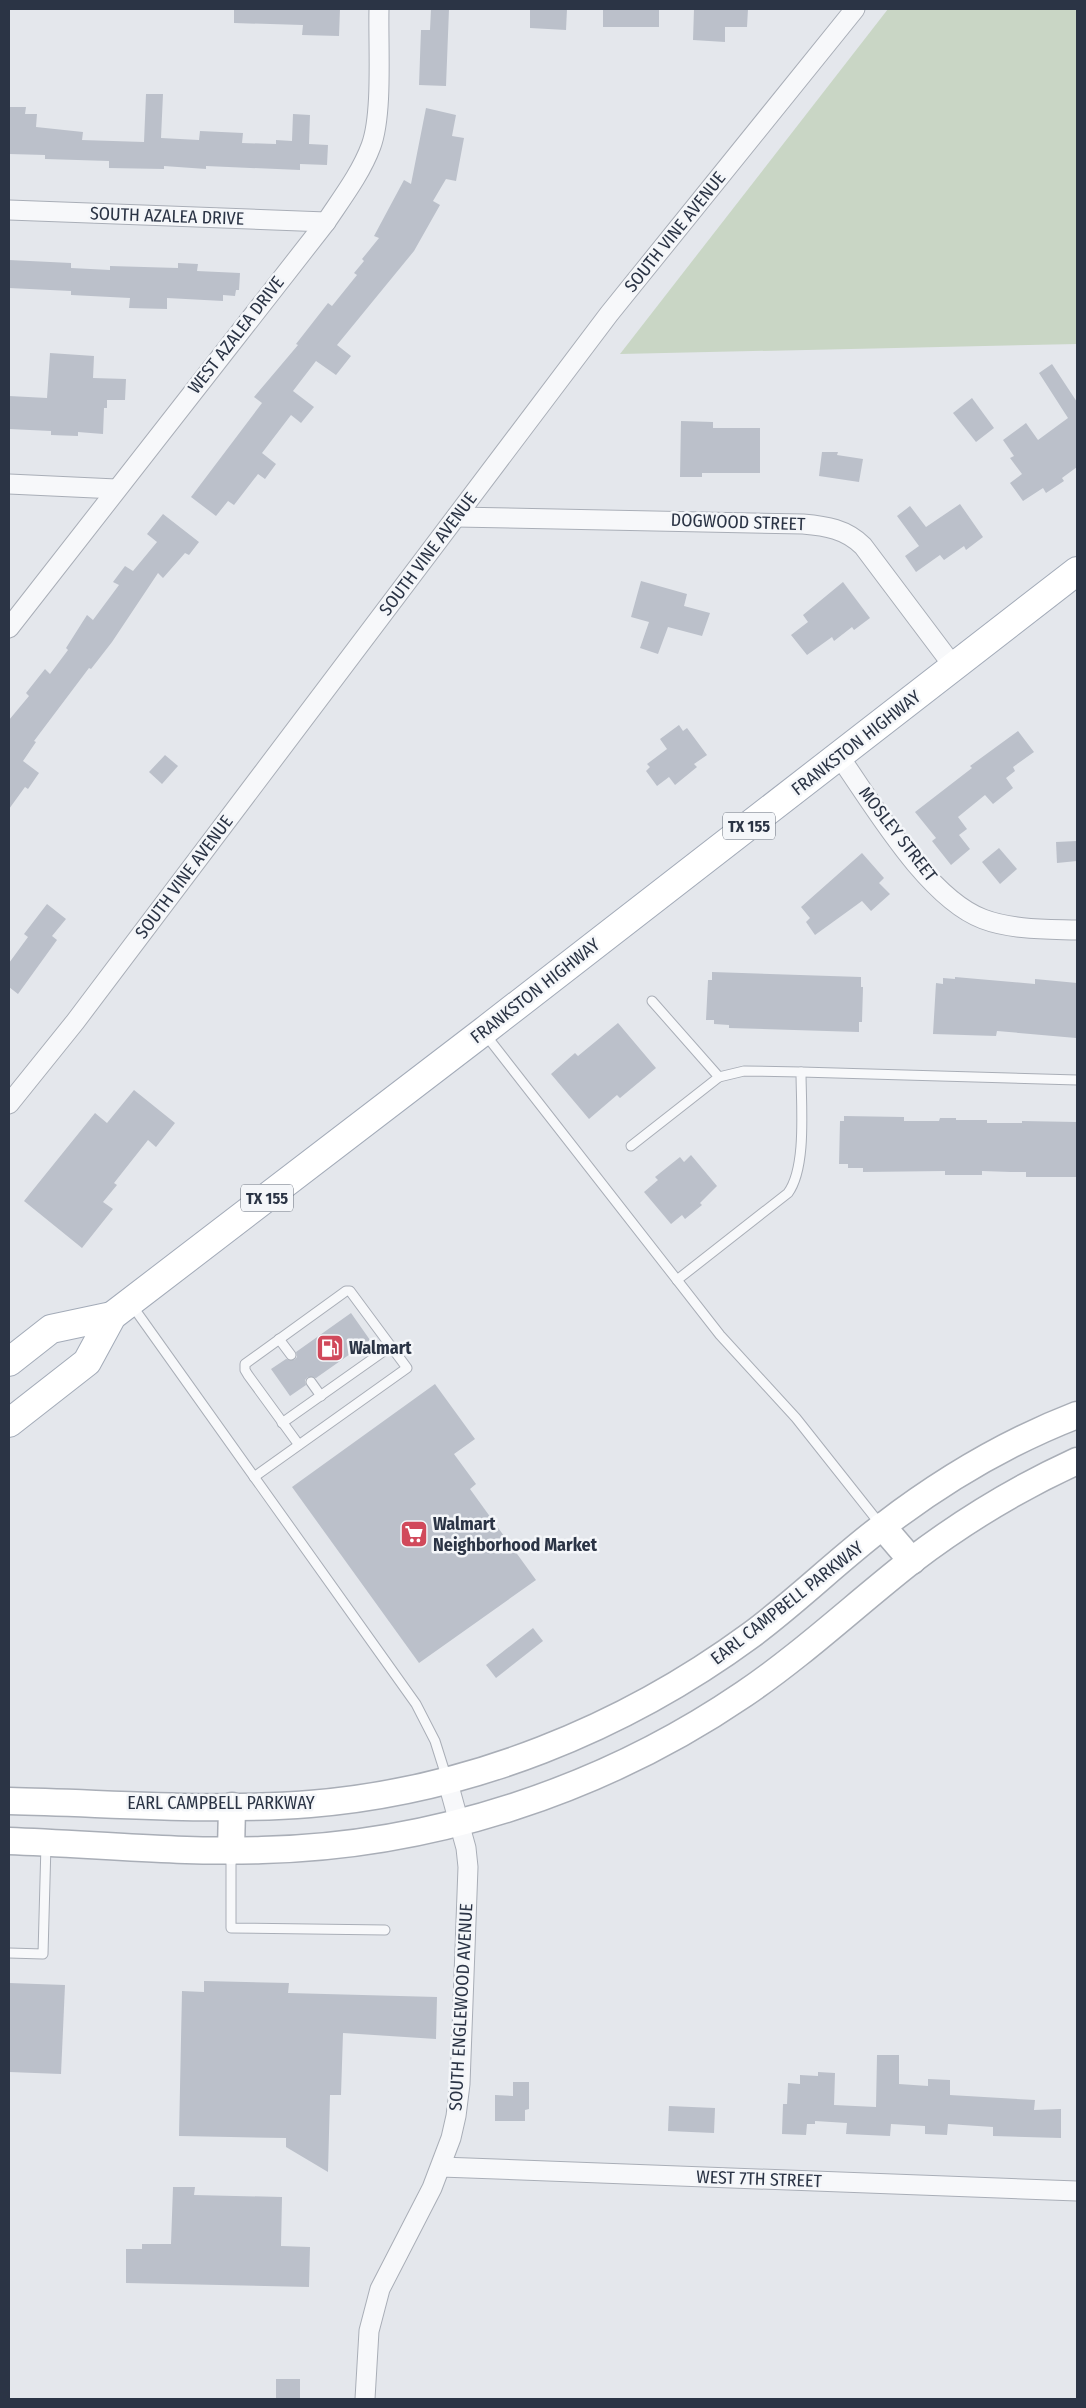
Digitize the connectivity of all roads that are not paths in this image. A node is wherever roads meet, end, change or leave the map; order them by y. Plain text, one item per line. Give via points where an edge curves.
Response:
1 (379, 9) edge
2 (855, 9) edge
3 (9, 210) edge
4 (326, 222) junction
5 (9, 484) edge
6 (116, 489) junction
7 (456, 517) junction
8 (1077, 571) edge
9 (9, 628) edge
10 (954, 667) junction
11 (839, 756) junction
12 (1077, 930) edge
13 (652, 1001) dead end
14 (484, 1032) junction
15 (801, 1072) junction
16 (719, 1077) junction
17 (1077, 1080) edge
18 (9, 1104) edge
19 (631, 1146) dead end
20 (677, 1280) junction
21 (121, 1309) junction
22 (279, 1339) junction
23 (391, 1346) junction
24 (291, 1355) dead end
25 (9, 1362) edge
26 (311, 1382) dead end
27 (321, 1396) junction
28 (1077, 1414) edge
29 (282, 1423) junction
30 (9, 1424) edge
31 (299, 1445) junction
32 (1077, 1461) edge
33 (254, 1477) junction
34 (882, 1526) junction
35 (912, 1561) junction
36 (447, 1779) junction
37 (9, 1801) edge
38 (45, 1802) junction
39 (98, 1803) junction
40 (232, 1806) junction
41 (460, 1823) junction
42 (9, 1841) edge
43 (46, 1842) junction
44 (96, 1845) junction
45 (231, 1851) junction
46 (385, 1930) dead end
47 (9, 1953) edge
48 (441, 2167) junction
49 (1077, 2191) edge
50 (365, 2399) edge

1 - 4 street, WEST AZALEA DRIVE via 376,119 371,146
2 - 7 street, SOUTH VINE AVENUE via 609,314
3 - 4 street, SOUTH AZALEA DRIVE
4 - 6 street, WEST AZALEA DRIVE
5 - 6 street
6 - 9 street, WEST AZALEA DRIVE
7 - 10 street, DOGWOOD STREET via 803,524 834,528 864,546
7 - 18 street, SOUTH VINE AVENUE via 75,1022
8 - 10 main road, FRANKSTON HIGHWAY / TX 155
10 - 11 main road, FRANKSTON HIGHWAY / TX 155
11 - 12 street, MOSLEY STREET via 903,847 933,882 960,906 971,914 997,923
11 - 14 main road, FRANKSTON HIGHWAY / TX 155
13 - 16 lane
14 - 20 lane
14 - 21 main road, FRANKSTON HIGHWAY / TX 155
15 - 16 lane via 744,1071
15 - 17 lane
15 - 20 lane via 800,1153 796,1183 788,1193
16 - 19 lane
20 - 34 lane via 720,1335 796,1418
21 - 25 main road, TX 155 via 51,1329
21 - 30 main road, FRANKSTON HIGHWAY / TX 155 via 87,1362
21 - 33 lane
22 - 23 lane via 346,1291
22 - 24 lane
22 - 29 lane via 249,1360 245,1370
23 - 27 lane
23 - 31 lane via 407,1368
26 - 27 lane
27 - 29 lane
28 - 34 main road, EARL CAMPBELL PARKWAY via 980,1460
29 - 31 lane
31 - 33 lane
32 - 35 main road via 997,1503
33 - 36 lane via 416,1704 435,1741
34 - 35 main road
34 - 36 main road, EARL CAMPBELL PARKWAY via 752,1634 678,1684 573,1738 517,1759
35 - 41 main road via 777,1670 714,1714 586,1780 548,1796
36 - 40 main road, EARL CAMPBELL PARKWAY via 350,1800
36 - 41 street, SOUTH ENGLEWOOD AVENUE
37 - 38 main road, EARL CAMPBELL PARKWAY
38 - 39 main road, EARL CAMPBELL PARKWAY
38 - 43 main road
39 - 40 main road, EARL CAMPBELL PARKWAY
39 - 44 main road
40 - 45 main road
41 - 45 main road via 340,1845
41 - 48 street, SOUTH ENGLEWOOD AVENUE via 466,1848 468,1884 460,2084 451,2138
42 - 43 main road
43 - 44 main road
43 - 47 lane via 43,1954
44 - 45 main road
45 - 46 lane via 231,1928
48 - 49 street, WEST 7TH STREET
48 - 50 street, SOUTH ENGLEWOOD AVENUE via 380,2289 369,2331

